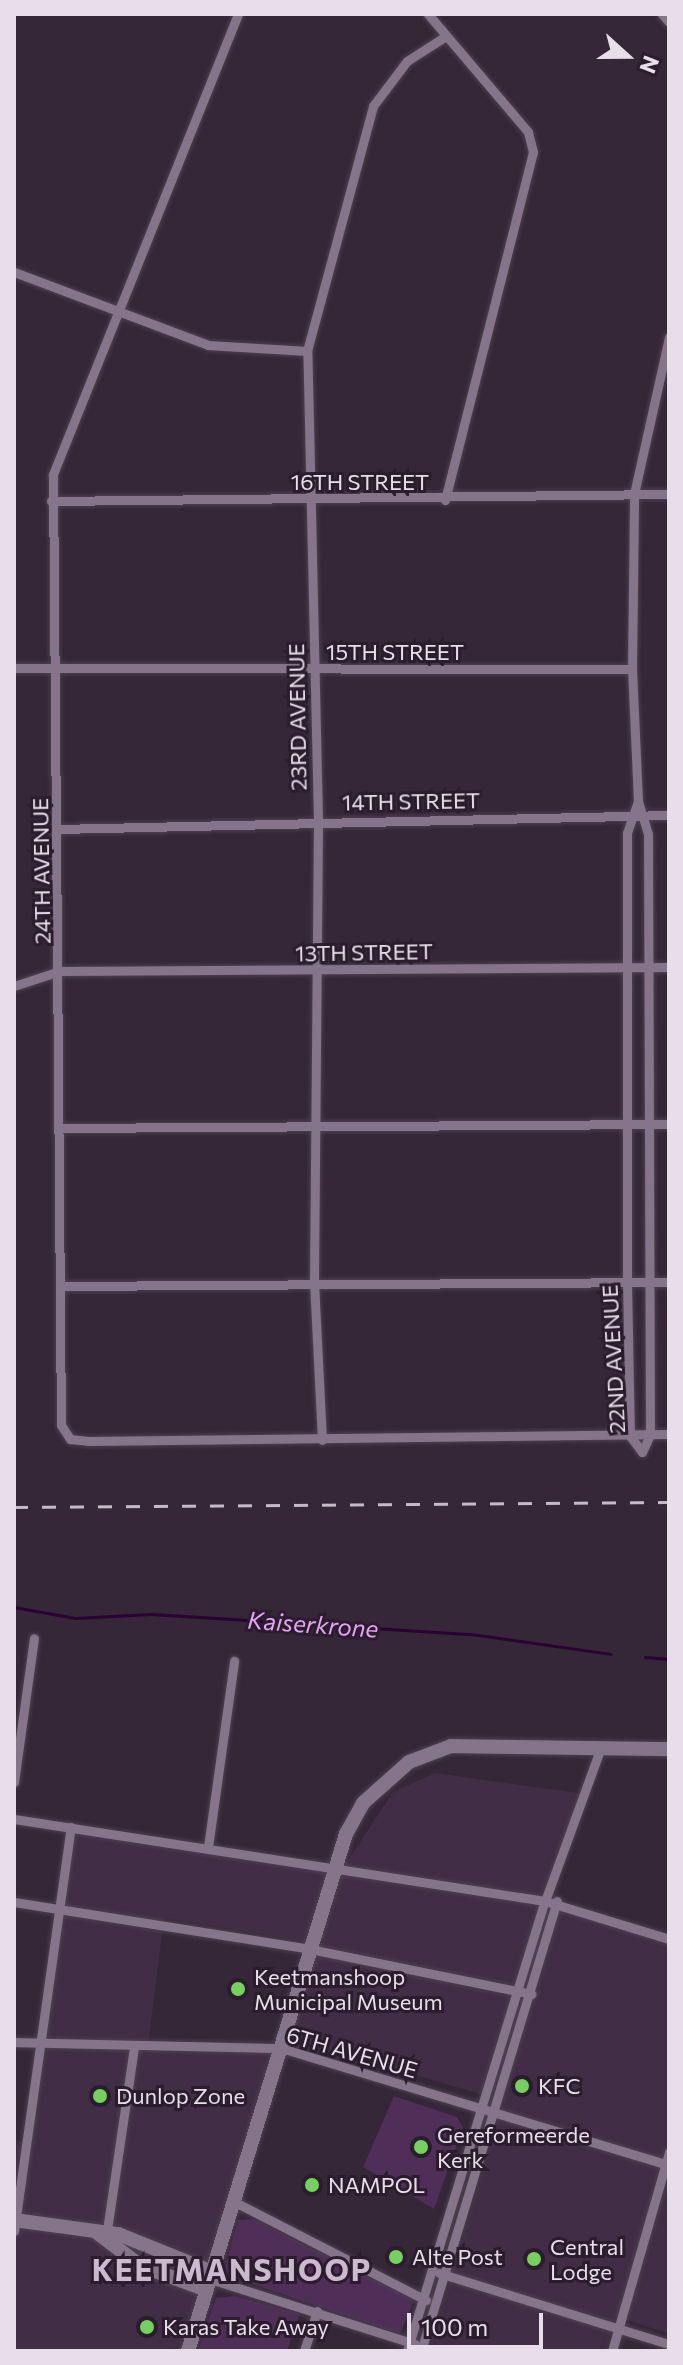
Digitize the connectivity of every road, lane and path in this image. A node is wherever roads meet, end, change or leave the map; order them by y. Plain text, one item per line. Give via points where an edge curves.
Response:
1 (238, 14) edge
2 (428, 14) edge
3 (662, 14) edge
4 (669, 22) edge
5 (446, 36) junction
6 (14, 272) edge
7 (114, 312) junction
8 (669, 337) edge
9 (307, 351) junction
10 (634, 494) junction
11 (669, 494) edge
12 (310, 500) junction
13 (445, 500) junction
14 (51, 501) junction
15 (14, 668) edge
16 (54, 668) junction
17 (632, 669) junction
18 (314, 670) junction
19 (638, 801) junction
20 (630, 815) junction
21 (643, 815) junction
22 (669, 815) edge
23 (318, 820) junction
24 (58, 829) junction
25 (628, 966) junction
26 (649, 967) junction
27 (669, 967) edge
28 (60, 971) junction
29 (316, 971) junction
30 (14, 986) edge
31 (314, 1124) junction
32 (627, 1124) junction
33 (648, 1124) junction
34 (669, 1124) edge
35 (62, 1128) junction
36 (314, 1281) junction
37 (627, 1282) junction
38 (648, 1282) junction
39 (669, 1282) edge
40 (63, 1286) junction
41 (669, 1434) edge
42 (650, 1435) junction
43 (630, 1436) junction
44 (322, 1440) junction
45 (34, 1638) dead end
46 (234, 1661) dead end
47 (669, 1746) edge
48 (601, 1747) junction
49 (14, 1782) edge
50 (14, 1819) edge
51 (71, 1827) junction
52 (208, 1847) junction
53 (336, 1867) junction
54 (554, 1890) junction
55 (545, 1901) junction
56 (14, 1902) edge
57 (558, 1904) junction
58 (58, 1909) junction
59 (669, 1939) edge
60 (310, 1949) junction
61 (518, 1991) junction
62 (531, 1994) junction
63 (14, 2042) edge
64 (39, 2043) junction
65 (134, 2047) junction
66 (281, 2048) junction
67 (482, 2108) junction
68 (494, 2111) junction
69 (669, 2152) edge
70 (667, 2165) edge
71 (233, 2201) junction
72 (14, 2224) edge
73 (103, 2235) junction
74 (433, 2271) junction
75 (445, 2276) junction
76 (210, 2281) junction
77 (424, 2299) junction
78 (436, 2304) junction
79 (317, 2311) junction
80 (618, 2329) junction
81 (669, 2344) edge
82 (408, 2347) edge
83 (422, 2349) edge
84 (188, 2351) edge
85 (304, 2351) edge
86 (612, 2351) edge

1 - 7 street, 24TH AVENUE
2 - 5 street
3 - 4 street
5 - 9 street, 23RD AVENUE via 407,61 373,106
5 - 13 street via 528,132 533,152
6 - 7 street
7 - 9 street via 208,345
7 - 14 street, 24TH AVENUE via 63,440
8 - 10 street, 22ND AVENUE
9 - 12 street, 23RD AVENUE
10 - 11 street, 16TH STREET
10 - 13 street, 16TH STREET
10 - 17 street, 22ND AVENUE
12 - 13 street, 16TH STREET
12 - 14 street, 16TH STREET
12 - 18 street, 23RD AVENUE
14 - 16 street, 24TH AVENUE
15 - 16 street, 15TH STREET
16 - 18 street, 15TH STREET
16 - 24 street, 24TH AVENUE
17 - 18 street, 15TH STREET
17 - 19 street, 22ND AVENUE
18 - 23 street, 23RD AVENUE
19 - 20 street, 22ND AVENUE
19 - 21 street, 22ND AVENUE
20 - 21 street, 14TH STREET
20 - 23 street, 14TH STREET
20 - 25 street, 22ND AVENUE
21 - 22 street, 14TH STREET
21 - 26 street, 22ND AVENUE
23 - 24 street, 14TH STREET
23 - 29 street, 23RD AVENUE
24 - 28 street, 24TH AVENUE
25 - 26 street, 13TH STREET
25 - 29 street, 13TH STREET
25 - 32 street, 22ND AVENUE
26 - 27 street, 13TH STREET
26 - 33 street, 22ND AVENUE
28 - 29 street, 13TH STREET
28 - 30 street, 13TH STREET
28 - 35 street, 24TH AVENUE
29 - 31 street, 23RD AVENUE
31 - 32 street
31 - 35 street
31 - 36 street, 23RD AVENUE
32 - 33 street
32 - 37 street, 22ND AVENUE
33 - 34 street
33 - 38 street, 22ND AVENUE
35 - 40 street, 24TH AVENUE
36 - 37 street
36 - 40 street
36 - 44 street, 23RD AVENUE
37 - 38 street
37 - 43 street, 22ND AVENUE
38 - 39 street
38 - 42 street, 22ND AVENUE
40 - 44 street, 24TH AVENUE via 61,1425 70,1439
41 - 42 street
42 - 43 street
42 - 43 street, 22ND AVENUE via 642,1452
43 - 44 street
45 - 49 street
46 - 52 street
47 - 48 main road
48 - 53 main road via 451,1746 409,1762 363,1803
48 - 54 street
50 - 51 street
51 - 52 street
51 - 58 street
52 - 53 street
53 - 55 street
53 - 60 main road
54 - 55 street
54 - 57 street
55 - 57 street
55 - 61 street
56 - 58 street
57 - 59 street
57 - 62 street
58 - 60 street
58 - 64 street
60 - 61 street
60 - 66 main road
61 - 62 street
61 - 67 street
62 - 68 street
63 - 64 street, 6TH AVENUE
64 - 65 street, 6TH AVENUE
64 - 72 street
65 - 66 street, 6TH AVENUE
65 - 73 street
66 - 67 street, 6TH AVENUE
66 - 71 main road
67 - 68 street, 6TH AVENUE
67 - 74 street
68 - 70 street, 6TH AVENUE
68 - 75 street
69 - 70 street
70 - 80 street
71 - 76 main road
71 - 77 street
72 - 73 main road
73 - 76 main road
73 - 76 main road via 141,2266
74 - 75 street
74 - 77 street
75 - 78 street
75 - 80 street
76 - 79 street
76 - 84 main road
77 - 78 street
77 - 82 street
78 - 83 street
79 - 82 street
79 - 85 street
80 - 81 street
80 - 86 street
82 - 83 street

